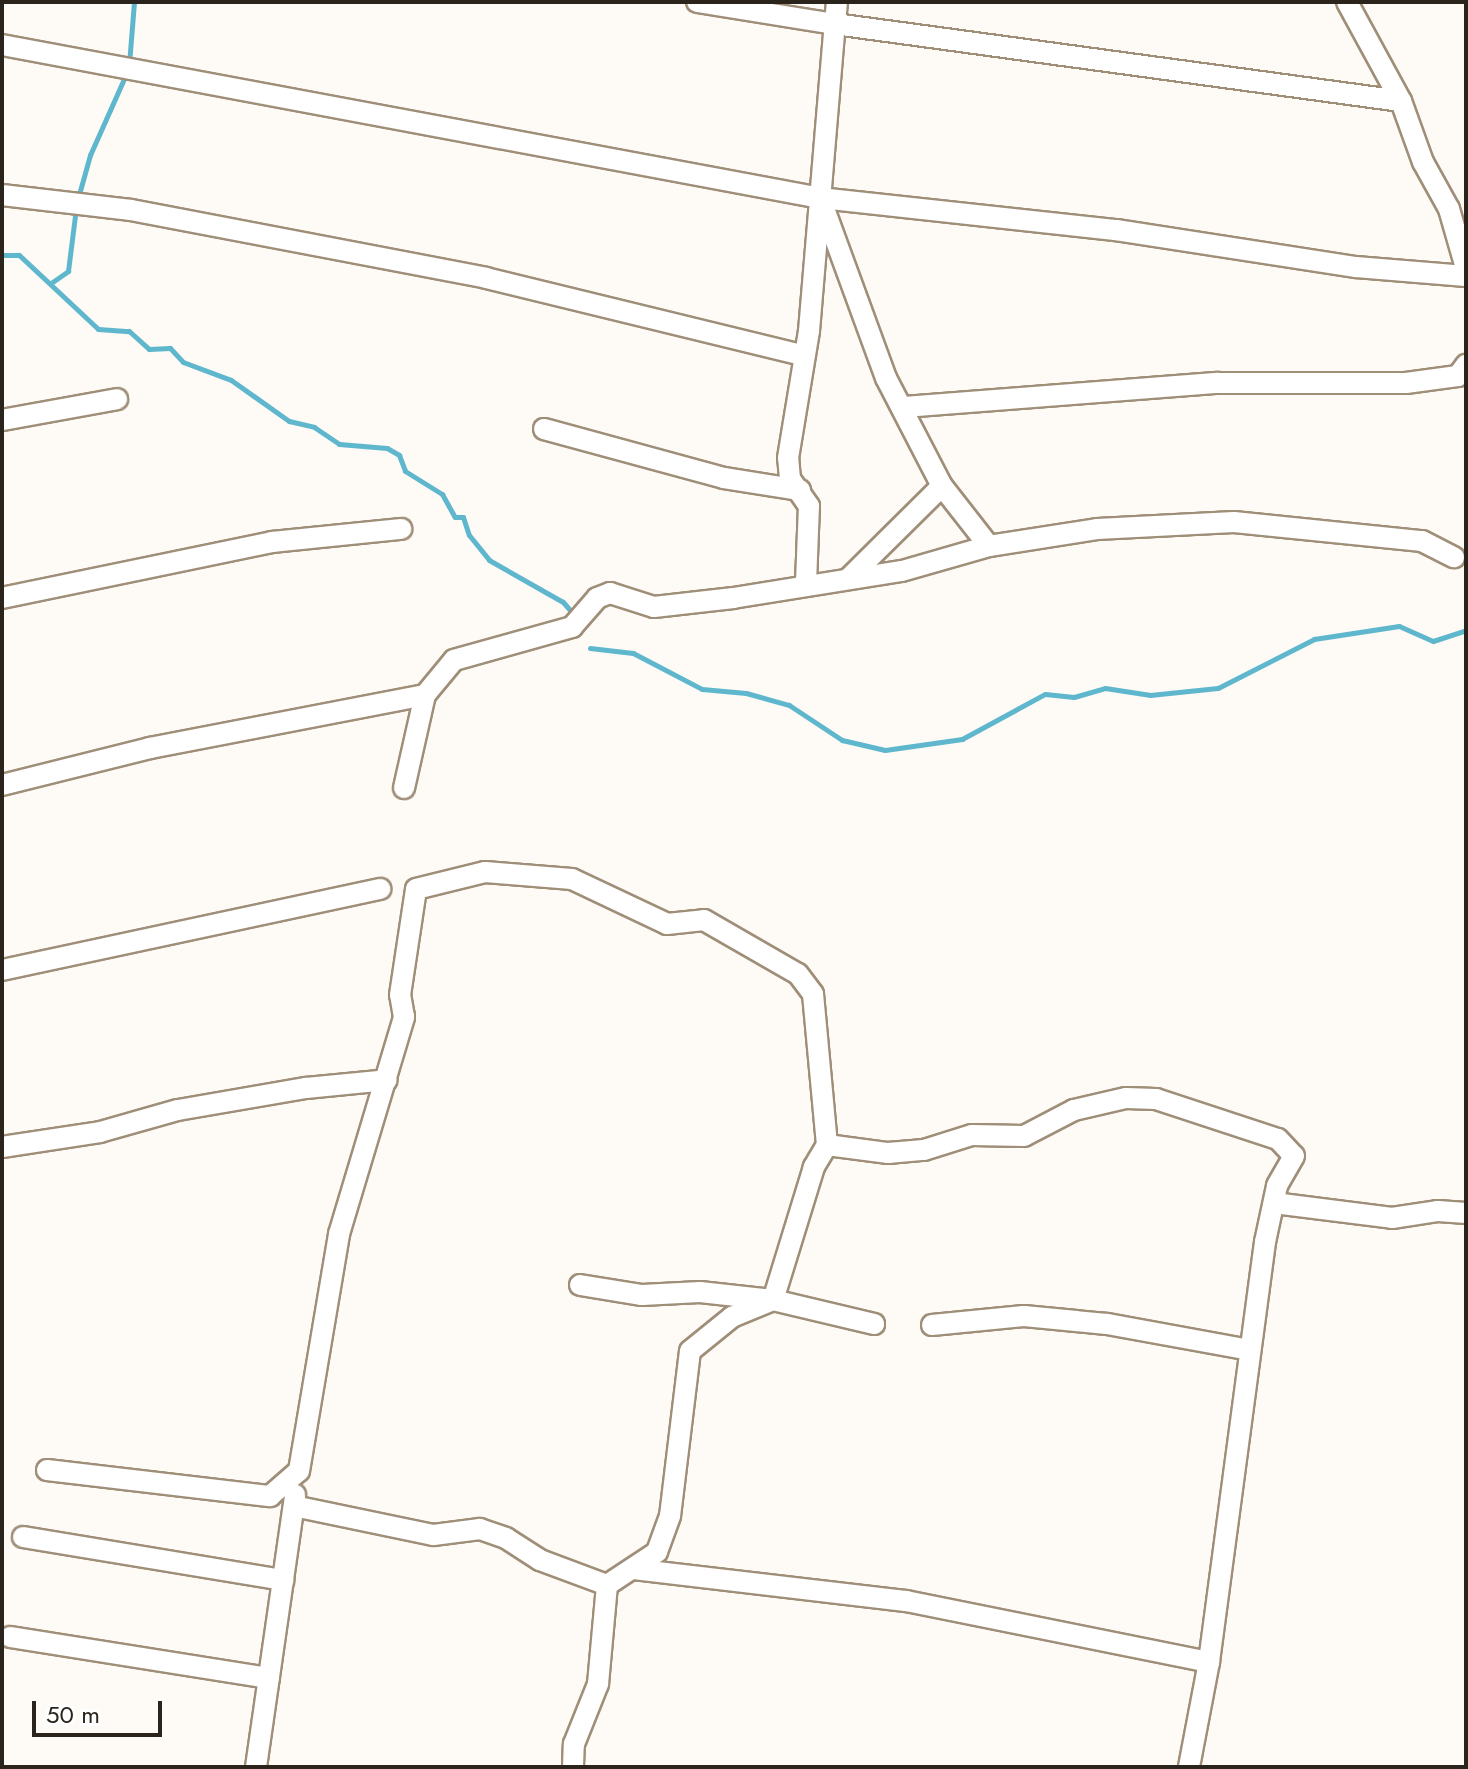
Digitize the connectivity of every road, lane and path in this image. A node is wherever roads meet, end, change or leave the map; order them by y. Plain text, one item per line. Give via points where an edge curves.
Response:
1 (697, 2) edge
2 (837, 2) edge
3 (1347, 2) edge
4 (835, 24) junction
5 (2, 45) edge
6 (1401, 101) junction
7 (2, 195) edge
8 (820, 198) junction
9 (1457, 209) edge
10 (1466, 268) edge
11 (1466, 276) edge
12 (802, 355) junction
13 (1466, 365) edge
14 (117, 399) dead end
15 (904, 407) junction
16 (2, 420) edge
17 (544, 429) dead end
18 (942, 486) junction
19 (800, 490) junction
20 (401, 529) dead end
21 (989, 546) junction
22 (1454, 557) dead end
23 (848, 579) junction
24 (806, 583) junction
25 (2, 598) edge
26 (425, 695) junction
27 (2, 785) edge
28 (404, 788) dead end
29 (380, 889) dead end
30 (2, 970) edge
31 (387, 1080) junction
32 (827, 1145) junction
33 (2, 1147) edge
34 (1274, 1203) junction
35 (1466, 1213) edge
36 (580, 1285) dead end
37 (773, 1300) junction
38 (874, 1324) dead end
39 (932, 1325) dead end
40 (1250, 1350) junction
41 (47, 1470) dead end
42 (299, 1471) junction
43 (294, 1506) junction
44 (23, 1537) dead end
45 (633, 1569) junction
46 (283, 1580) junction
47 (607, 1585) junction
48 (10, 1637) dead end
49 (1209, 1662) junction
50 (269, 1678) junction
51 (256, 1767) edge
52 (573, 1767) edge
53 (1189, 1767) edge

1 - 4 street
2 - 4 street
3 - 6 street
4 - 6 street
4 - 8 street
5 - 8 street
6 - 9 street via 1423,162
7 - 12 street via 131,210 486,278
8 - 11 street via 1116,230 1356,267
8 - 12 street via 809,331
8 - 15 street via 886,378
9 - 10 street
12 - 19 street via 788,458 790,479
13 - 15 street via 1458,376 1406,383 1218,383
14 - 16 street
15 - 18 street
17 - 19 street via 724,478
18 - 21 street
18 - 23 street
19 - 24 street via 809,506
20 - 25 street via 272,542
21 - 22 street via 1097,529 1234,522 1422,541
21 - 23 street via 902,571
23 - 24 street
24 - 26 street via 654,607 610,593 597,598 572,627 454,660
26 - 27 street via 150,748
26 - 28 street
29 - 30 street
31 - 32 street via 404,1017 400,995 416,889 485,872 549,875 598,887 667,924 704,920 798,974 813,994
31 - 33 street via 178,1110 100,1132
31 - 42 street via 339,1234
32 - 34 street via 888,1153 924,1150 972,1135 1024,1136 1074,1110 1126,1098 1156,1099 1278,1139 1294,1156
32 - 37 street via 814,1167
34 - 35 street via 1392,1218
34 - 40 street
36 - 37 street via 642,1295 700,1292
37 - 38 street
37 - 45 street via 732,1317 690,1351 670,1516 657,1552
39 - 40 street via 1024,1316 1107,1324
40 - 49 street
41 - 42 street via 270,1496
42 - 43 street
43 - 46 street
43 - 47 street via 433,1535 480,1529 540,1560
44 - 46 street
45 - 47 street
45 - 49 street via 906,1601
46 - 50 street
47 - 52 street via 598,1684 574,1744
48 - 50 street
49 - 53 street
50 - 51 street

